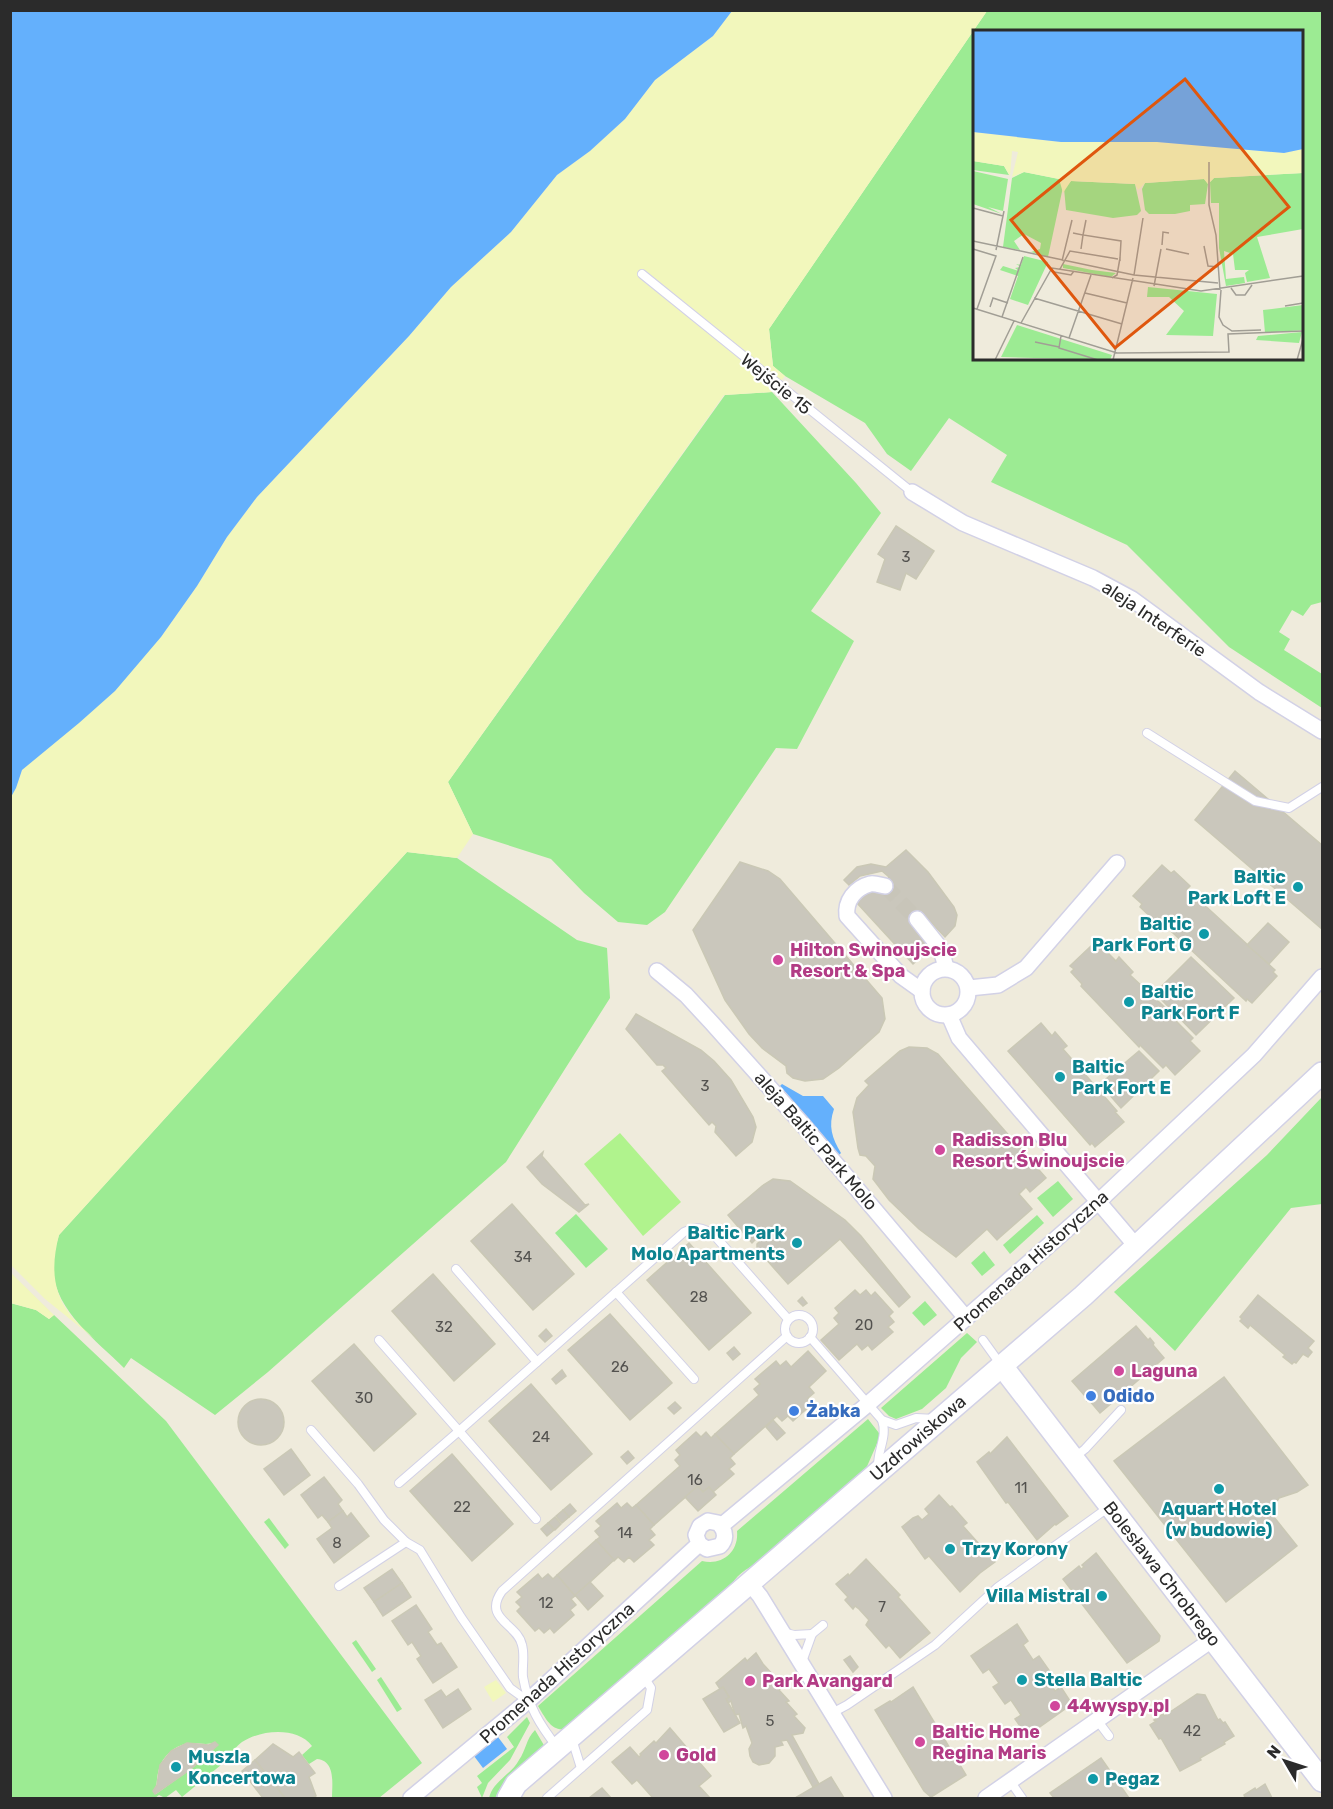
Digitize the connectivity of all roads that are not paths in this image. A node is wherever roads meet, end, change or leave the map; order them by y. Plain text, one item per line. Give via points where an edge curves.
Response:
1 (642, 274) dead end
2 (912, 492) joint
3 (1323, 731) edge
4 (1147, 733) dead end
5 (1323, 787) edge
6 (1117, 863) dead end
7 (885, 886) dead end
8 (917, 919) tunnel mouth
9 (946, 968) junction
10 (657, 971) dead end
11 (1323, 977) edge
12 (969, 988) junction
13 (922, 991) junction
14 (949, 1015) junction
15 (1323, 1073) edge
16 (1098, 1202) junction
17 (1136, 1246) junction
18 (456, 1269) dead end
19 (616, 1292) junction
20 (966, 1318) junction
21 (788, 1320) junction
22 (787, 1336) junction
23 (810, 1337) junction
24 (379, 1340) dead end
25 (983, 1340) dead end
26 (537, 1362) junction
27 (1002, 1366) junction
28 (694, 1379) dead end
29 (868, 1404) junction
30 (1120, 1410) dead end
31 (939, 1419) junction
32 (882, 1420) junction
33 (310, 1430) dead end
34 (459, 1431) junction
35 (1074, 1458) junction
36 (878, 1472) junction
37 (399, 1483) dead end
38 (1110, 1506) junction
39 (536, 1519) dead end
40 (406, 1542) junction
41 (750, 1584) junction
42 (339, 1586) dead end
43 (823, 1625) dead end
44 (782, 1631) junction
45 (812, 1634) junction
46 (1213, 1639) junction
47 (801, 1663) junction
48 (643, 1676) junction
49 (528, 1701) junction
50 (832, 1713) junction
51 (1097, 1720) junction
52 (1109, 1736) dead end
53 (565, 1743) junction
54 (581, 1768) junction
55 (1010, 1781) junction
56 (1323, 1781) edge
57 (411, 1798) edge
58 (508, 1798) edge
59 (547, 1798) edge
60 (884, 1798) edge
61 (986, 1798) edge
62 (1022, 1798) edge

1 - 2 lane, Wejście 15
2 - 3 street, aleja Interferie via 963,523 1132,599 1259,692
4 - 5 lane via 1255,801 1289,808
6 - 12 street via 1026,968 998,985
7 - 13 street via 871,883 855,892 847,902 847,916 901,976
8 - 9 street via 941,949
9 - 12 street via 958,972
9 - 13 street via 932,972
10 - 20 street, aleja Baltic Park Molo via 686,995 803,1125
11 - 16 street, Promenada Historyczna via 1254,1055
12 - 14 street via 966,1004
13 - 14 street via 932,1011
14 - 16 street via 959,1038
15 - 17 street, Uzdrowiskowa
16 - 17 street
16 - 20 street, Promenada Historyczna
17 - 27 street, Uzdrowiskowa
18 - 26 lane
19 - 21 lane via 684,1232 693,1227 703,1228 714,1235
19 - 26 lane
19 - 28 lane
20 - 29 street, Promenada Historyczna
21 - 22 lane
21 - 23 lane via 798,1315 808,1318 813,1327
22 - 23 lane via 798,1342
22 - 49 lane via 497,1598 498,1613 522,1643
23 - 29 lane
24 - 34 lane
25 - 27 lane
26 - 34 lane
27 - 31 street, Uzdrowiskowa
27 - 35 street, Bolesława Chrobrego
29 - 32 lane
29 - 49 street, Promenada Historyczna via 721,1526 708,1521 700,1526 696,1535 699,1544
30 - 35 lane
31 - 32 lane via 916,1418 896,1425
31 - 36 street, Uzdrowiskowa
32 - 36 lane via 884,1436 878,1451
33 - 40 lane
34 - 37 lane
34 - 39 lane
35 - 38 street, Bolesława Chrobrego
36 - 41 street, Uzdrowiskowa
38 - 46 street, Bolesława Chrobrego
38 - 50 lane via 995,1584 935,1645
40 - 42 lane
40 - 49 lane via 420,1550 510,1688
41 - 44 street
41 - 48 street, Uzdrowiskowa
43 - 45 lane
44 - 45 lane
44 - 47 street
45 - 47 lane
46 - 51 street
46 - 56 street, Bolesława Chrobrego
47 - 50 street
48 - 53 street, Uzdrowiskowa
48 - 54 lane via 651,1688 647,1710
49 - 53 lane via 537,1721
49 - 57 street, Promenada Historyczna
50 - 60 street
51 - 52 lane
51 - 55 street
53 - 54 lane
53 - 58 street, Uzdrowiskowa via 516,1784
54 - 59 lane
55 - 61 street
55 - 62 lane

